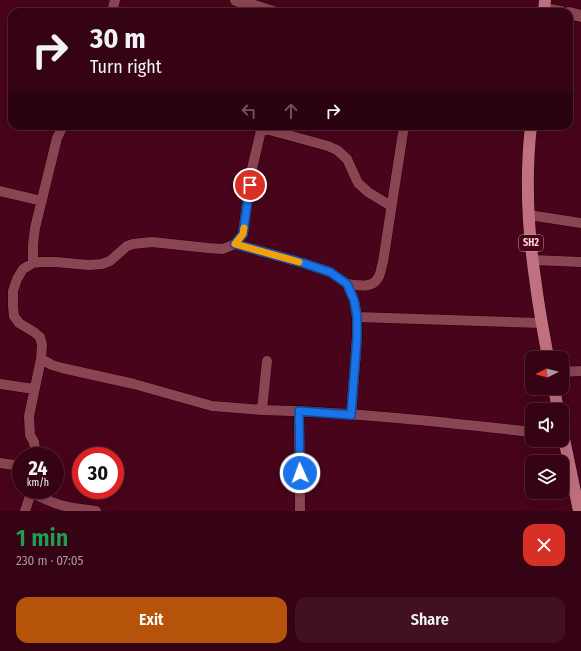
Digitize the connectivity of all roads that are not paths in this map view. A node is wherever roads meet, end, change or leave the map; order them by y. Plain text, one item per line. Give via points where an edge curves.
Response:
1 (236, 0) edge
2 (260, 8) edge
3 (61, 130) edge
4 (261, 130) edge
5 (272, 130) edge
6 (403, 130) edge
7 (530, 130) edge
8 (0, 191) edge
9 (42, 201) junction
10 (391, 206) junction
11 (529, 215) junction
12 (581, 223) edge
13 (235, 244) junction
14 (533, 260) junction
15 (581, 262) edge
16 (33, 263) junction
17 (347, 284) junction
18 (357, 316) junction
19 (542, 323) junction
20 (547, 351) edge
21 (41, 359) junction
22 (267, 361) dead end
23 (581, 371) edge
24 (569, 372) edge
25 (0, 384) edge
26 (34, 390) junction
27 (262, 410) junction
28 (299, 411) junction
29 (351, 415) junction
30 (525, 431) edge
31 (35, 447) edge
32 (565, 447) edge
33 (0, 463) edge
34 (12, 465) edge
35 (29, 499) edge
36 (47, 499) edge
37 (25, 511) edge
38 (96, 511) edge
39 (300, 511) edge
40 (579, 511) edge

1 - 2 street
3 - 9 street
4 - 13 street via 251,173 243,234
5 - 10 street via 337,150 347,158 358,183
6 - 10 street
7 - 11 main road, SH2 via 527,190
8 - 9 street
9 - 16 street via 35,228
10 - 17 street via 379,278 373,284 364,286
11 - 12 street
11 - 14 main road, SH2
13 - 16 street via 223,249 141,243 127,246 110,261 102,264
13 - 17 street via 330,272
14 - 15 street
14 - 19 main road, SH2
16 - 21 street via 23,269 17,279 13,291 13,306 14,316 19,323 40,336
17 - 18 street
18 - 19 street
18 - 29 street
19 - 20 main road, SH2
21 - 26 street
21 - 27 street via 62,368 134,384 212,406
22 - 27 street
23 - 24 street
25 - 26 street
26 - 31 street via 29,426
27 - 28 street
28 - 29 street
28 - 39 street
29 - 30 street
32 - 40 main road
33 - 34 street
35 - 37 street
36 - 38 street via 64,506

